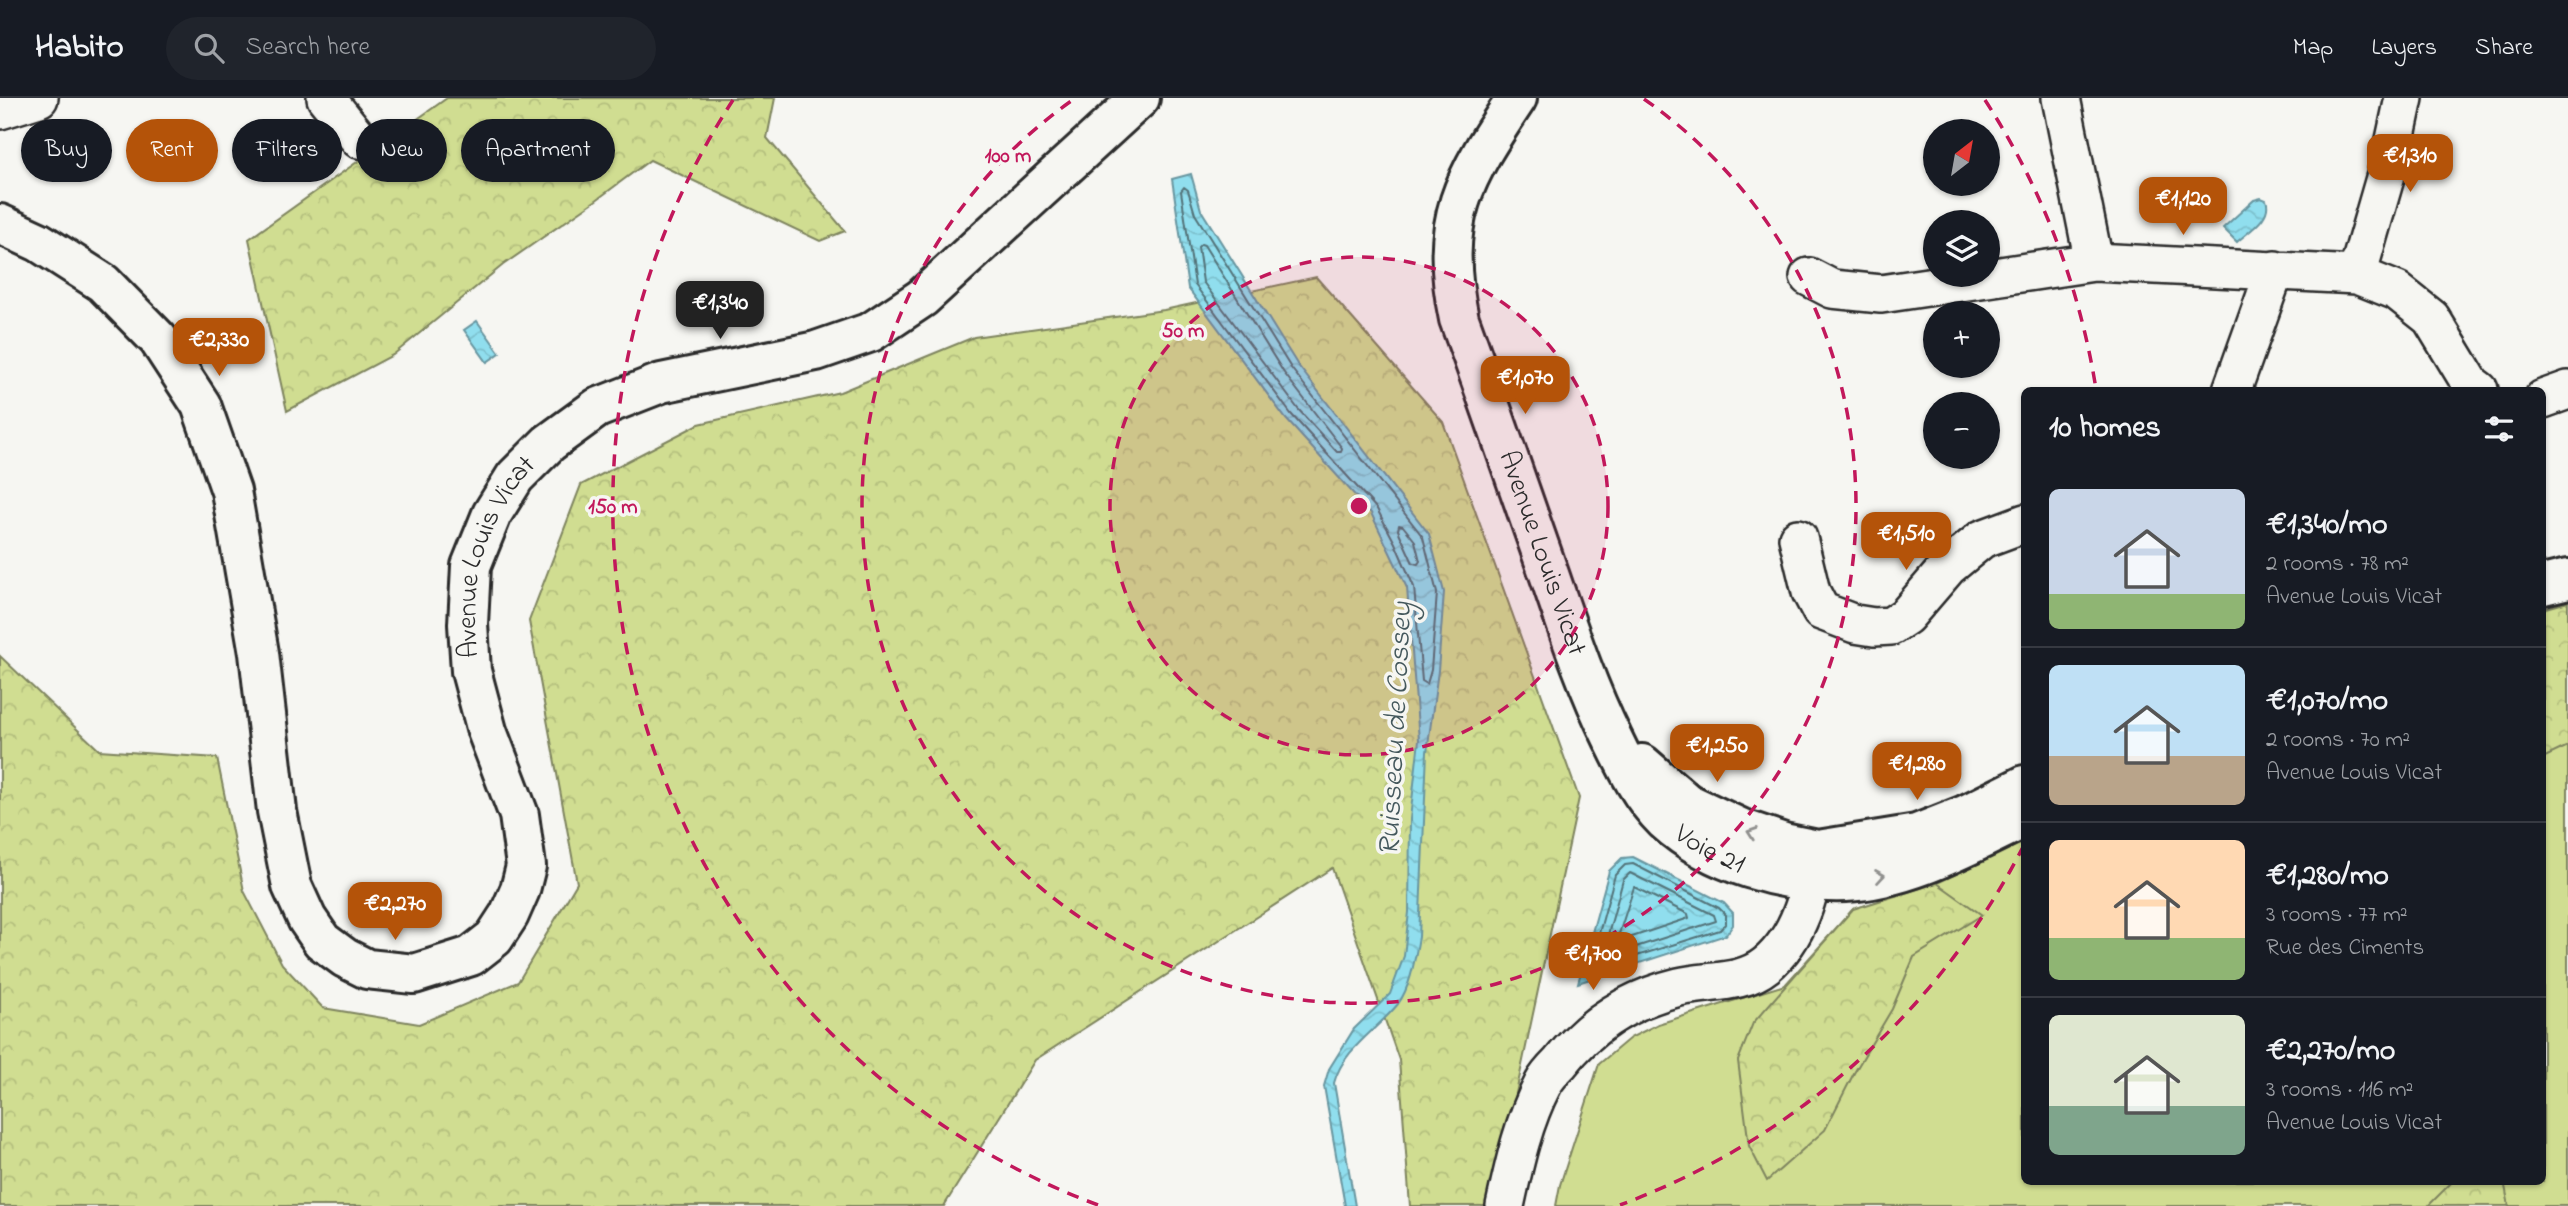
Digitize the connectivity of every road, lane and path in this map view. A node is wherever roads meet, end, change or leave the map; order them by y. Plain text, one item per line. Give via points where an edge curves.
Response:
1 (39, 98) edge
2 (326, 98) edge
3 (1140, 98) edge
4 (1517, 98) edge
5 (2062, 98) edge
6 (2404, 98) edge
7 (0, 110) edge
8 (356, 135) edge
9 (0, 224) edge
10 (2094, 262) junction
11 (2275, 270) junction
12 (2357, 275) junction
13 (1809, 277) dead end
14 (2233, 387) edge
15 (2475, 387) edge
16 (2568, 390) edge
17 (2546, 398) edge
18 (2021, 524) edge
19 (1798, 538) dead end
20 (2568, 554) edge
21 (2546, 558) edge
22 (2568, 579) edge
23 (2546, 584) edge
24 (1610, 734) joint
25 (2021, 787) edge
26 (2021, 820) edge
27 (1815, 865) junction
28 (1505, 1206) edge

1 - 7 street
2 - 8 street
3 - 9 main road, Avenue Louis Vicat via 922,298 872,332 816,351 661,383 597,408 549,443 515,477 492,514 471,566 468,624 471,671 487,731 519,815 526,866 509,915 494,938 471,956 414,974 368,970 345,958 322,941 292,886 231,491 201,405 158,340 103,283 39,242
4 - 24 main road, Avenue Louis Vicat via 1480,152 1463,188 1454,222 1452,283 1460,319 1560,607
5 - 10 street
6 - 12 street
10 - 11 street
10 - 13 street via 1881,294 1832,289
11 - 12 street
11 - 14 street
12 - 15 street via 2397,291 2431,317
16 - 17 street
18 - 19 street via 1982,539 1948,567 1906,616 1883,627 1855,624 1821,611 1811,592
20 - 21 main road
22 - 23 main road
24 - 27 main road, Voie 21 via 1687,803 1784,844
25 - 27 main road via 1917,834
27 -> 26 main road via 1848,882 1896,874
27 - 28 street via 1795,931 1764,967 1738,980 1649,996 1591,1027 1569,1051 1544,1082 1528,1119

